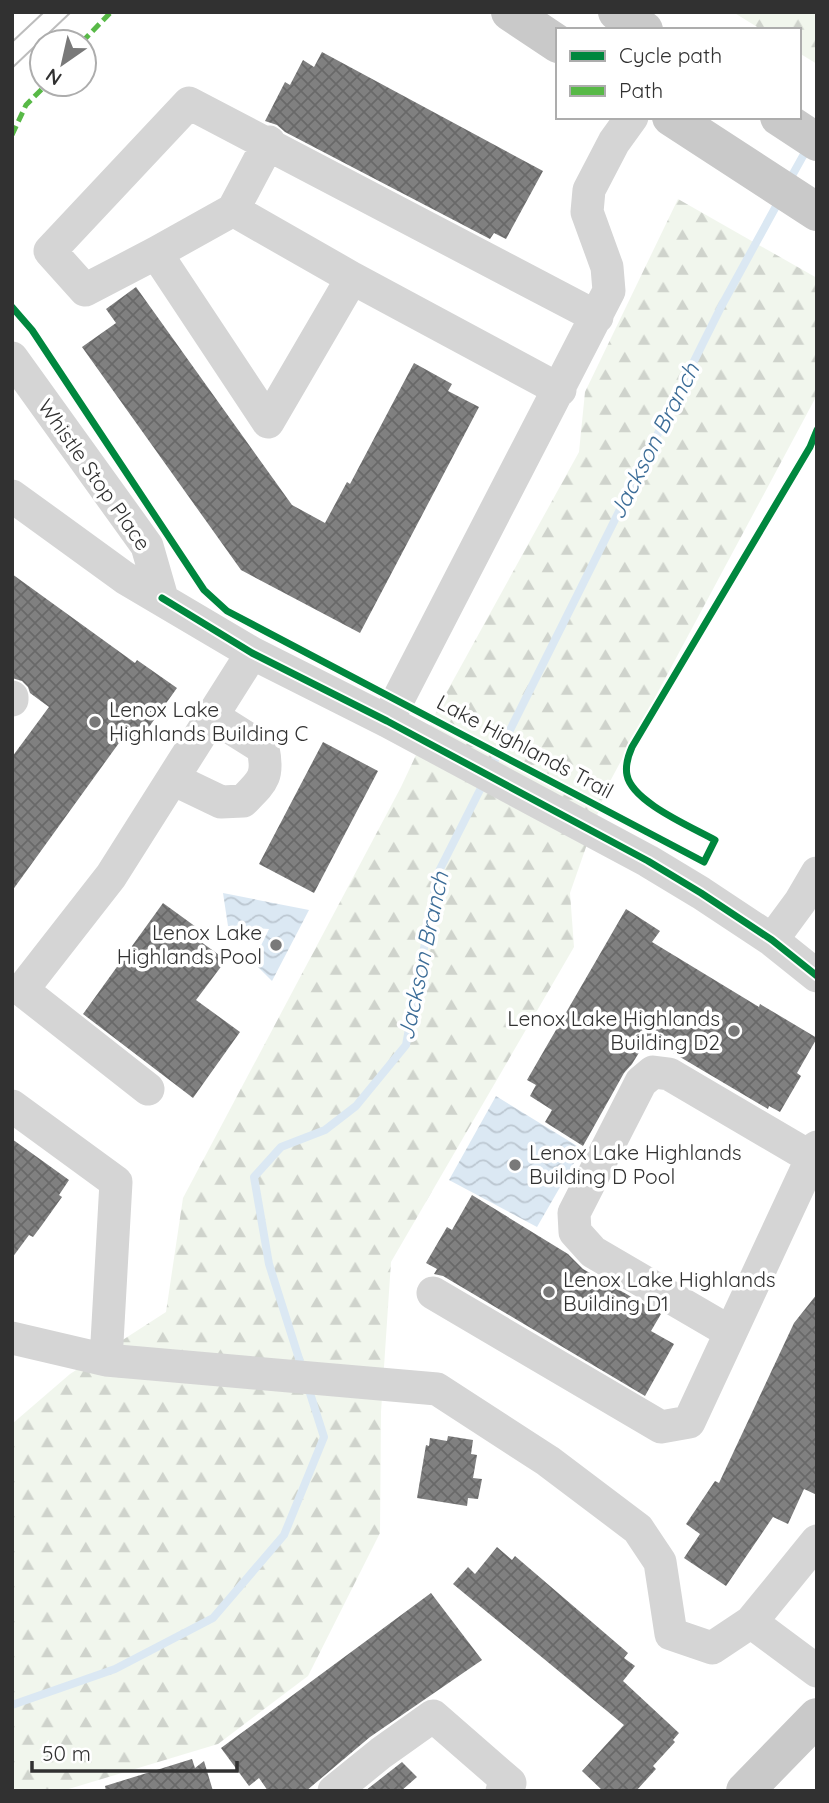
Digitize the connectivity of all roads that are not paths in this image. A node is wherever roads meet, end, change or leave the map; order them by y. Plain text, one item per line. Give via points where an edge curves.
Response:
1 (617, 12) edge
2 (520, 15) edge
3 (641, 28) edge
4 (556, 42) edge
5 (631, 119) edge
6 (782, 119) edge
7 (684, 126) edge
8 (268, 142) junction
9 (817, 142) edge
10 (233, 210) junction
11 (817, 212) edge
12 (156, 253) junction
13 (352, 278) junction
14 (597, 317) junction
15 (12, 358) edge
16 (559, 390) junction
17 (12, 496) edge
18 (162, 598) junction
19 (252, 653) junction
20 (212, 716) junction
21 (387, 721) junction
22 (173, 779) junction
23 (817, 873) edge
24 (772, 940) junction
25 (817, 976) edge
26 (17, 987) edge
27 (148, 1089) dead end
28 (12, 1106) edge
29 (814, 1152) edge
30 (433, 1293) dead end
31 (730, 1332) junction
32 (12, 1338) edge
33 (120, 1361) junction
34 (817, 1541) edge
35 (751, 1622) junction
36 (817, 1671) edge
37 (817, 1717) edge
38 (334, 1791) edge
39 (502, 1791) edge
40 (745, 1791) edge

1 - 3 main road
2 - 4 main road
5 - 14 street via 589,190 587,212 607,267 609,291
6 - 9 main road
7 - 11 main road
8 - 10 street
8 - 12 street via 189,103 50,251 85,290
8 - 14 street
10 - 12 street
10 - 13 street
12 - 13 street via 268,422
13 - 16 street
14 - 16 street
15 - 18 street, Whistle Stop Place via 147,546
16 - 21 street
17 - 18 street, Whistle Stop Place via 125,578
18 - 19 street, Whistle Stop Place
19 - 20 street
19 - 21 street, Whistle Stop Place
20 - 22 street
20 - 22 street via 263,748 267,768 260,784 243,801 222,802
21 - 24 street, Whistle Stop Place via 648,861
22 - 26 street via 111,876
23 - 24 street
24 - 25 street, Whistle Stop Place
26 - 27 street
28 - 33 street via 116,1182
29 - 31 street
29 - 31 street via 669,1074 653,1072 641,1082 574,1213 575,1232 593,1252
30 - 31 street via 661,1427 689,1422
32 - 33 street
33 - 35 street via 438,1390 548,1461 638,1529 660,1562 671,1634 712,1648
34 - 35 street
35 - 36 street
37 - 40 main road
38 - 39 street via 433,1716 510,1783

